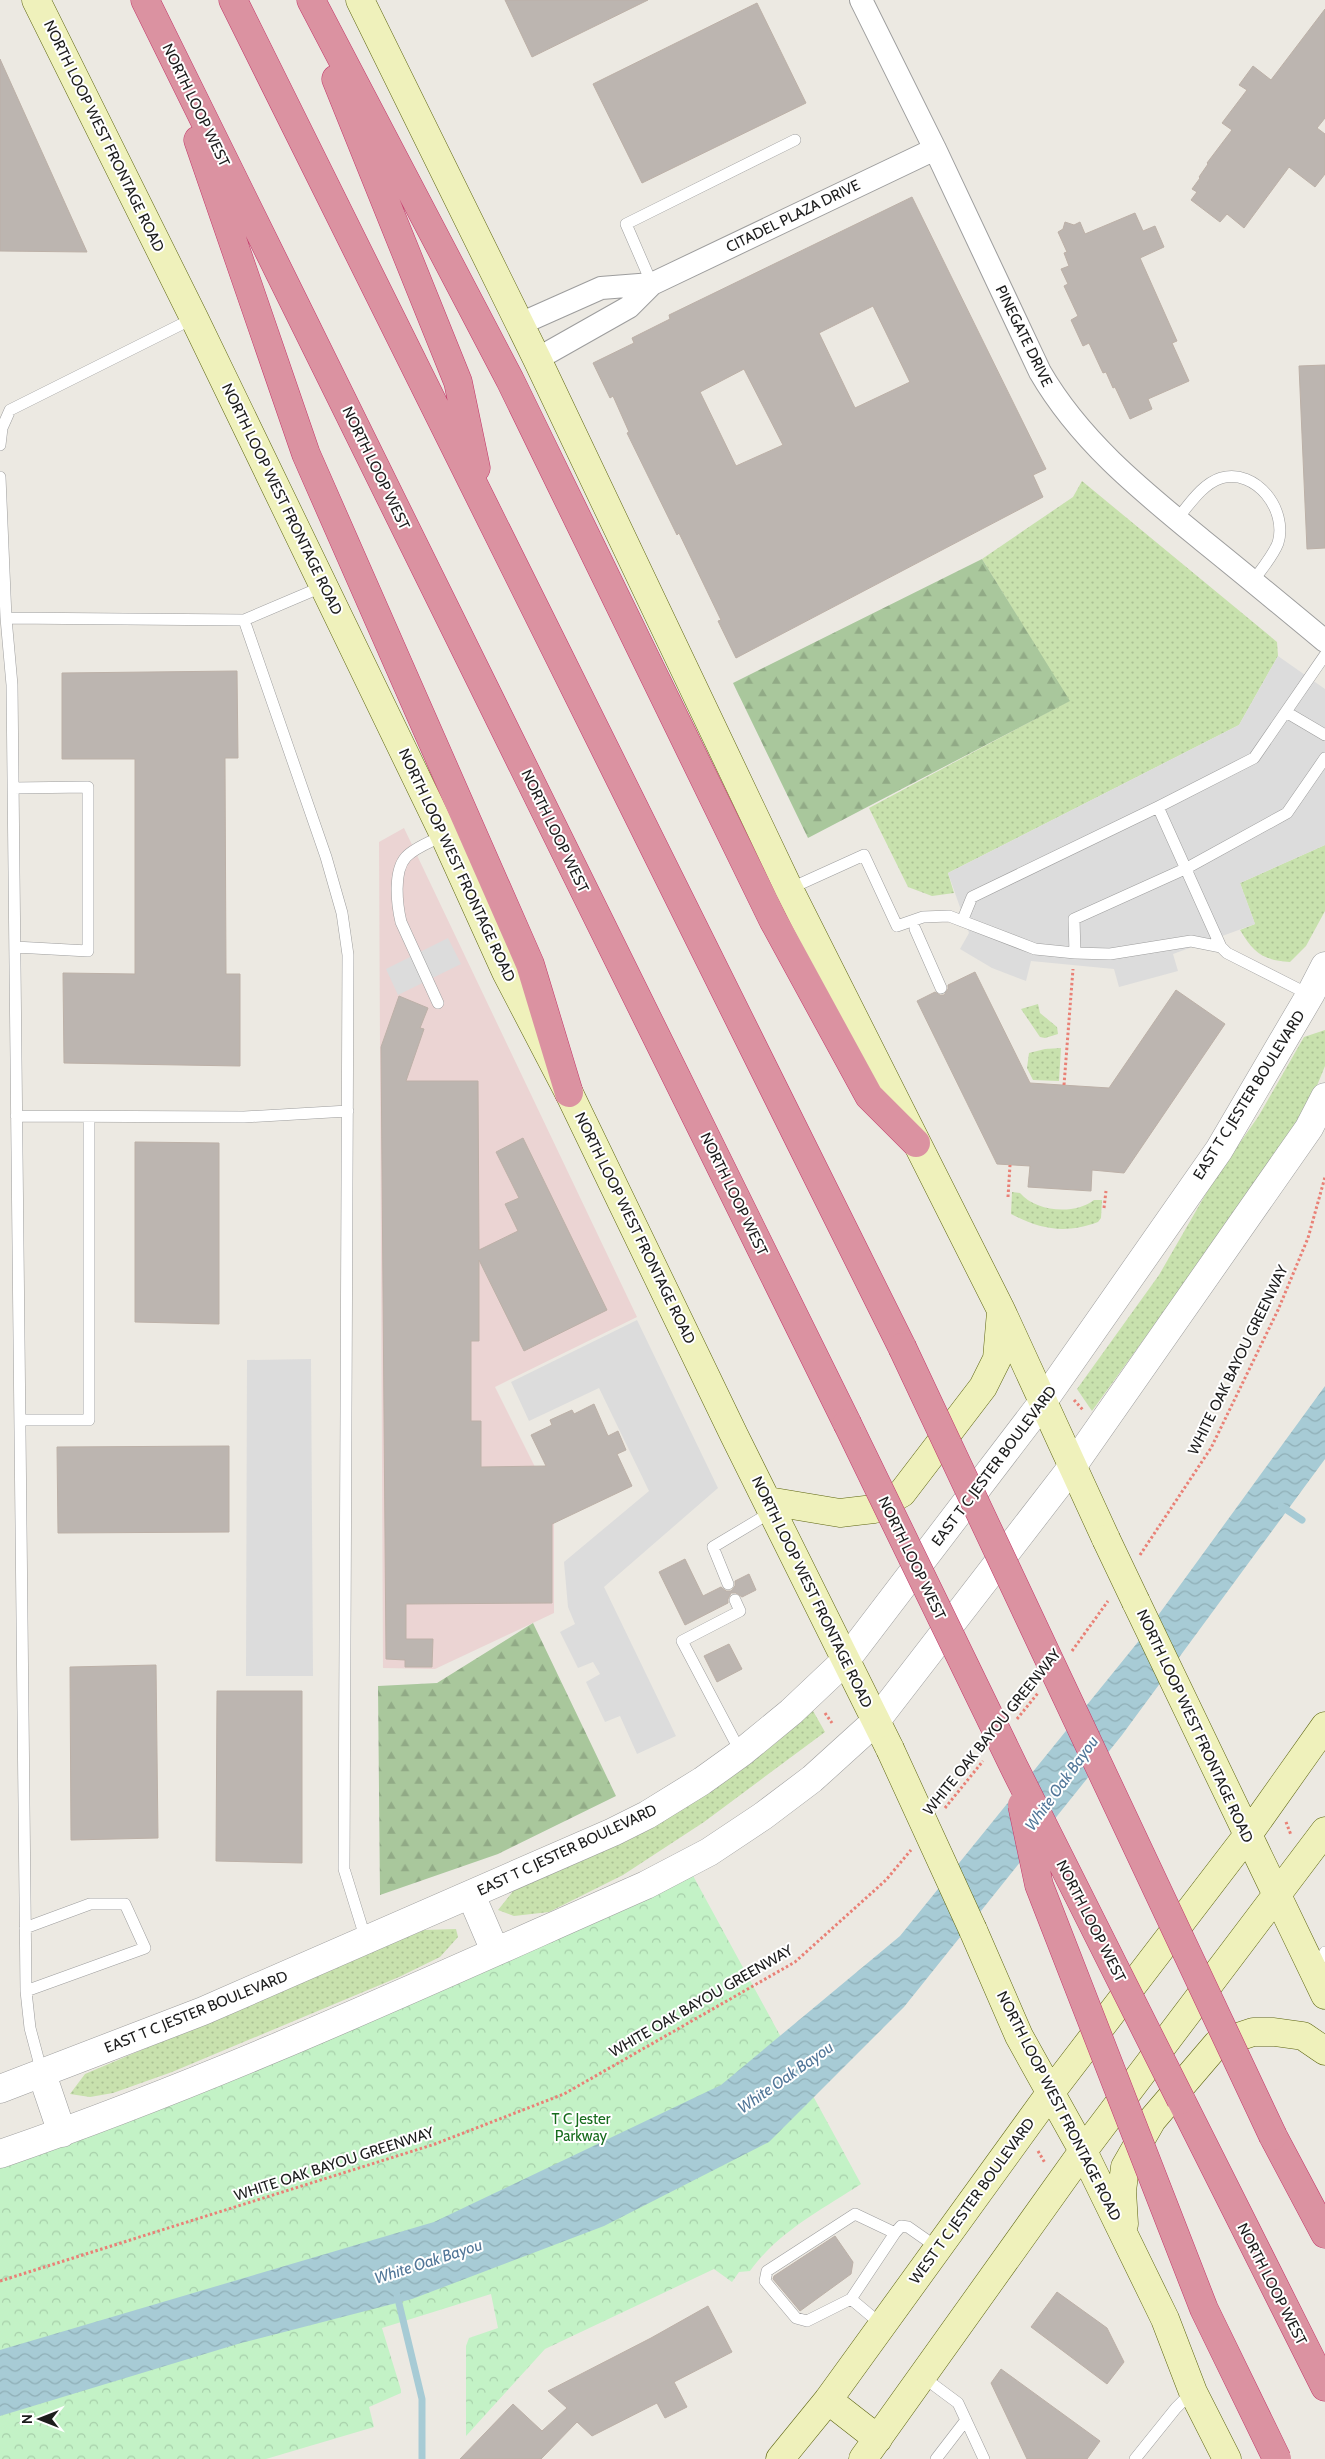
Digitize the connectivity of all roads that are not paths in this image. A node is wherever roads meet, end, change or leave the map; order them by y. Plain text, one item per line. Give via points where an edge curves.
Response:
1 (36, 0) edge
2 (145, 0) edge
3 (233, 0) edge
4 (307, 0) edge
5 (311, 0) edge
6 (360, 0) edge
7 (862, 0) edge
8 (160, 30) junction
9 (795, 140) dead end
10 (935, 149) junction
11 (652, 284) junction
12 (194, 318) junction
13 (520, 324) junction
14 (537, 359) junction
15 (0, 445) edge
16 (0, 477) edge
17 (483, 502) junction
18 (1177, 519) junction
19 (1, 534) edge
20 (1253, 582) junction
21 (324, 586) junction
22 (6, 618) junction
23 (244, 620) junction
24 (1325, 641) edge
25 (1325, 655) edge
26 (1286, 712) junction
27 (1325, 734) edge
28 (1325, 758) edge
29 (13, 788) junction
30 (1158, 807) junction
31 (444, 835) junction
32 (1186, 868) junction
33 (789, 889) junction
34 (963, 919) junction
35 (914, 929) dead end
36 (15, 947) junction
37 (1221, 947) junction
38 (1075, 953) junction
39 (1325, 966) edge
40 (941, 988) dead end
41 (1318, 998) edge
42 (438, 1003) dead end
43 (569, 1093) junction
44 (1325, 1097) edge
45 (348, 1111) junction
46 (16, 1116) junction
47 (89, 1117) junction
48 (916, 1143) junction
49 (1001, 1310) junction
50 (1042, 1404) junction
51 (20, 1420) junction
52 (1072, 1467) junction
53 (770, 1506) junction
54 (728, 1584) dead end
55 (735, 1600) dead end
56 (846, 1660) junction
57 (876, 1721) junction
58 (1325, 1726) edge
59 (742, 1753) junction
60 (1014, 1767) junction
61 (1325, 1831) edge
62 (1247, 1836) junction
63 (471, 1895) junction
64 (1276, 1895) junction
65 (25, 1928) junction
66 (366, 1940) junction
67 (495, 1951) junction
68 (1319, 1962) edge
69 (26, 1991) junction
70 (1325, 1995) edge
71 (1325, 2051) edge
72 (42, 2074) junction
73 (0, 2089) edge
74 (1051, 2092) junction
75 (62, 2133) junction
76 (1083, 2151) junction
77 (0, 2154) edge
78 (895, 2233) junction
79 (1325, 2234) edge
80 (1125, 2236) junction
81 (938, 2248) junction
82 (851, 2299) junction
83 (882, 2325) junction
84 (923, 2377) junction
85 (1325, 2387) edge
86 (1193, 2392) junction
87 (828, 2400) junction
88 (966, 2420) junction
89 (871, 2449) edge
90 (780, 2459) edge
91 (936, 2459) edge
92 (984, 2459) edge
93 (1135, 2459) edge
94 (1227, 2459) edge
95 (1277, 2459) edge

1 - 12 main road, NORTH LOOP WEST FRONTAGE ROAD
2 - 8 highway, NORTH LOOP WEST
3 - 17 highway
4 - 17 highway via 354,128 458,382
5 - 48 highway via 510,380 773,920 869,1096
6 - 13 main road, NORTH LOOP WEST FRONTAGE ROAD
7 - 10 street, PINEGATE DRIVE
8 - 43 highway via 306,454 530,964
8 - 60 highway, NORTH LOOP WEST, bridge
9 - 11 lane via 626,224
10 - 11 street, CITADEL PLAZA DRIVE
10 - 18 street, PINEGATE DRIVE via 1054,396 1091,441 1133,484
11 - 13 street, CITADEL PLAZA DRIVE via 601,288
11 - 14 street, CITADEL PLAZA DRIVE via 629,308
12 - 15 lane via 10,410 2,428
12 - 21 main road, NORTH LOOP WEST FRONTAGE ROAD
13 - 14 main road, NORTH LOOP WEST FRONTAGE ROAD
14 - 33 main road, NORTH LOOP WEST FRONTAGE ROAD
16 - 19 lane
17 - 79 highway, bridge via 902,1347 1273,2136
18 - 20 street, PINEGATE DRIVE
18 - 20 lane via 1207,485 1222,478 1242,478 1262,488 1275,505 1278,542
19 - 22 lane
20 - 24 street, PINEGATE DRIVE
21 - 23 lane
21 - 31 main road, NORTH LOOP WEST FRONTAGE ROAD
22 - 23 lane
22 - 29 lane via 12,685
23 - 45 lane via 326,857 342,913 348,955
25 - 26 lane
26 - 27 lane
26 - 30 lane via 1254,758
28 - 32 lane via 1287,813
29 - 36 lane
29 - 36 lane via 88,787 88,951
30 - 32 lane
30 - 34 lane via 972,897
31 - 42 lane via 407,856 400,871 398,899 401,922
31 - 43 main road, NORTH LOOP WEST FRONTAGE ROAD via 506,972
32 - 37 lane
32 - 38 lane via 1074,919
33 - 34 lane via 864,856 897,926 923,916
33 - 48 main road, NORTH LOOP WEST FRONTAGE ROAD
34 - 38 lane via 1035,949
35 - 40 lane
36 - 46 lane
37 - 38 lane via 1191,942 1110,954
37 - 41 lane via 1226,953
39 - 41 street, EAST T C JESTER BOULEVARD
41 - 50 street, EAST T C JESTER BOULEVARD via 1219,1150
43 - 53 main road, NORTH LOOP WEST FRONTAGE ROAD
44 - 52 street via 1309,1128
45 - 47 lane via 244,1117
45 - 66 lane via 344,1869
46 - 47 lane
46 - 51 lane
47 - 51 lane via 89,1420
48 - 49 main road, NORTH LOOP WEST FRONTAGE ROAD
49 - 50 main road, NORTH LOOP WEST FRONTAGE ROAD
49 - 53 main road via 997,1359 983,1387 902,1493 874,1509 840,1513
50 - 52 main road, NORTH LOOP WEST FRONTAGE ROAD
50 - 56 street, EAST T C JESTER BOULEVARD
51 - 65 lane
52 - 57 street
52 - 62 main road, NORTH LOOP WEST FRONTAGE ROAD, bridge
53 - 54 lane via 712,1547
53 - 56 main road, NORTH LOOP WEST FRONTAGE ROAD
55 - 59 lane via 740,1611 682,1641
56 - 57 main road, NORTH LOOP WEST FRONTAGE ROAD
56 - 59 street, EAST T C JESTER BOULEVARD
57 - 67 street via 782,1802 709,1852 646,1885
57 - 74 main road, NORTH LOOP WEST FRONTAGE ROAD, bridge via 1019,2036
58 - 62 main road, WEST T C JESTER BOULEVARD
59 - 63 street, EAST T C JESTER BOULEVARD via 647,1815
60 - 85 highway, NORTH LOOP WEST, bridge
60 - 95 highway, bridge via 1042,1894 1204,2309
61 - 64 main road
62 - 64 main road, NORTH LOOP WEST FRONTAGE ROAD
62 - 74 main road, WEST T C JESTER BOULEVARD
63 - 66 street, EAST T C JESTER BOULEVARD
63 - 67 street
64 - 68 main road, NORTH LOOP WEST FRONTAGE ROAD
64 - 76 main road
65 - 69 lane
65 - 69 lane via 90,1904 125,1904 145,1948
66 - 72 street, EAST T C JESTER BOULEVARD via 203,2011
67 - 75 street via 279,2047
68 - 70 main road, NORTH LOOP WEST FRONTAGE ROAD
69 - 72 lane via 30,2028
71 - 80 main road via 1303,2036 1274,2032 1253,2032 1217,2044 1152,2120 1125,2167 1122,2191
72 - 73 street, EAST T C JESTER BOULEVARD
72 - 75 street
74 - 76 main road, NORTH LOOP WEST FRONTAGE ROAD
74 - 81 main road, WEST T C JESTER BOULEVARD
75 - 77 street
76 - 80 main road, NORTH LOOP WEST FRONTAGE ROAD
76 - 84 main road
78 - 81 lane via 901,2226 908,2227
78 - 82 lane
78 - 82 lane via 855,2214 767,2271 765,2281 796,2318 807,2321
80 - 86 main road, NORTH LOOP WEST FRONTAGE ROAD via 1165,2319
81 - 83 main road, WEST T C JESTER BOULEVARD
82 - 83 lane
83 - 87 main road, WEST T C JESTER BOULEVARD
84 - 88 lane via 958,2403
84 - 89 main road
86 - 93 lane
86 - 94 main road, NORTH LOOP WEST FRONTAGE ROAD
87 - 89 main road
87 - 90 main road, WEST T C JESTER BOULEVARD
88 - 91 lane
88 - 92 lane

